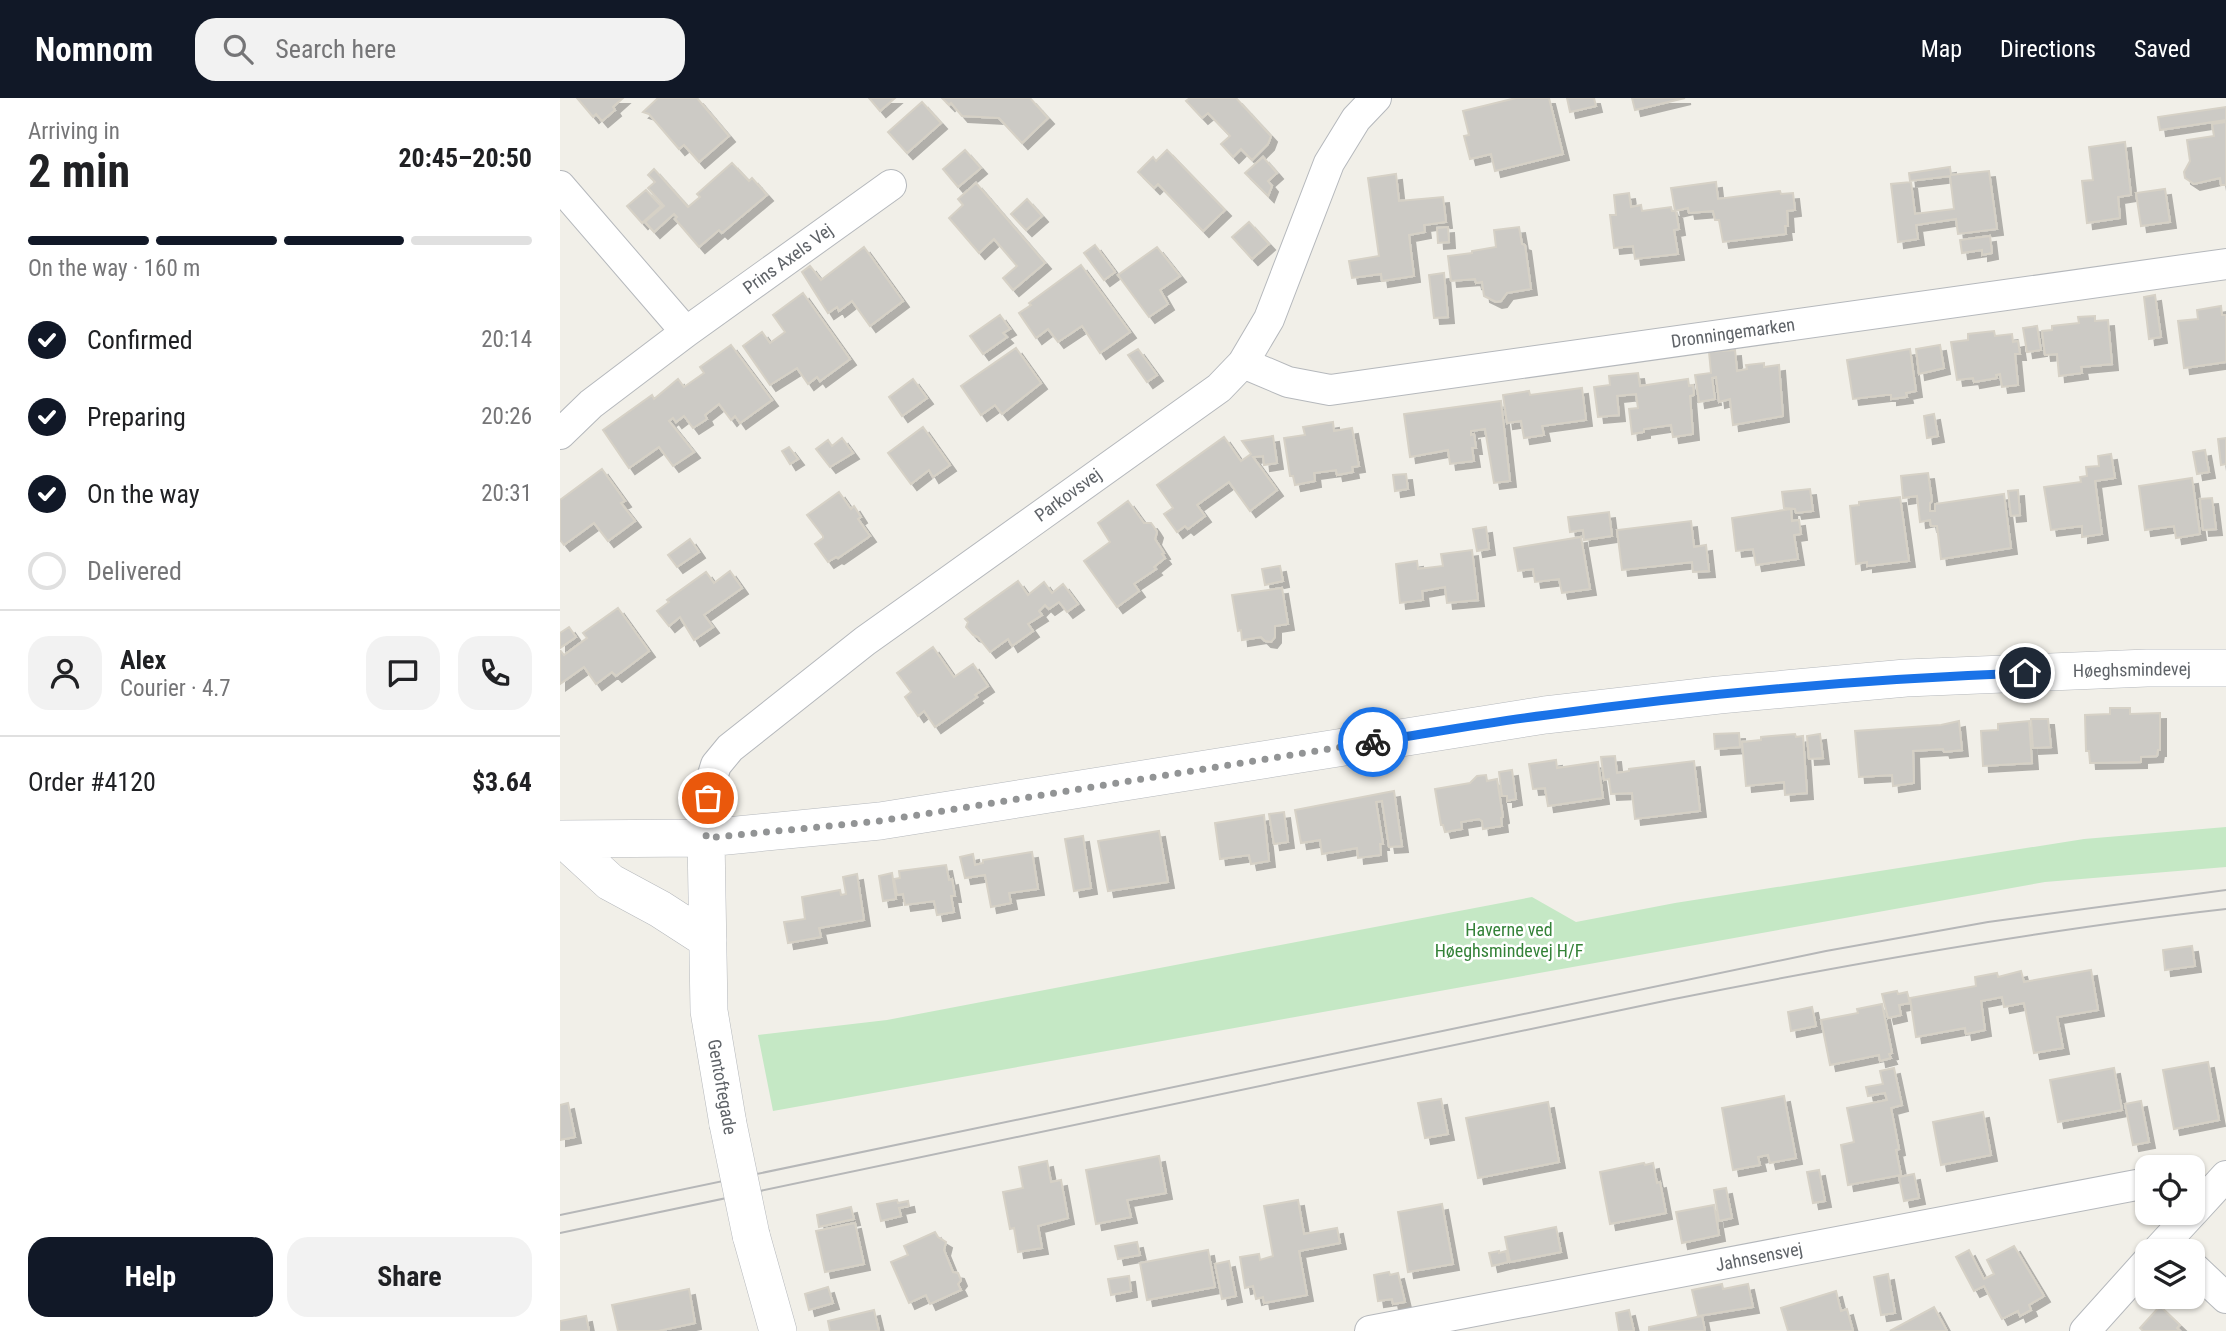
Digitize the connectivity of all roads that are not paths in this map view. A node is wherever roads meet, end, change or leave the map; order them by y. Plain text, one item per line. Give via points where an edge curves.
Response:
1 (1376, 98) edge
2 (891, 185) dead end
3 (560, 186) edge
4 (2226, 264) edge
5 (686, 332) junction
6 (1243, 363) junction
7 (560, 434) edge
8 (2226, 668) edge
9 (706, 838) junction
10 (561, 839) edge
11 (708, 940) junction
12 (2135, 1185) edge
13 (2205, 1278) edge
14 (2135, 1279) edge
15 (2226, 1298) edge
16 (778, 1331) edge
17 (1370, 1331) edge
18 (2085, 1331) edge

1 - 6 street, Parkovsvej via 1356,119 1329,163 1269,319
2 - 5 street, Prins Axels Vej
3 - 5 street
4 - 6 street, Dronningemarken via 1330,390 1288,382
5 - 7 street, Prins Axels Vej via 591,404
6 - 9 street, Parkovsvej via 1219,388 875,634 730,748 716,765 709,788
8 - 9 street, Høeghsmindevej via 1906,678 1706,696 1545,715 880,821
9 - 10 street, Høeghsmindevej
9 - 11 street, Gentoftegade
10 - 11 street via 610,882
11 - 16 street, Gentoftegade, bridge via 709,1011 728,1124 751,1235
12 - 17 street, Jahnsensvej
13 - 15 street
14 - 18 street

